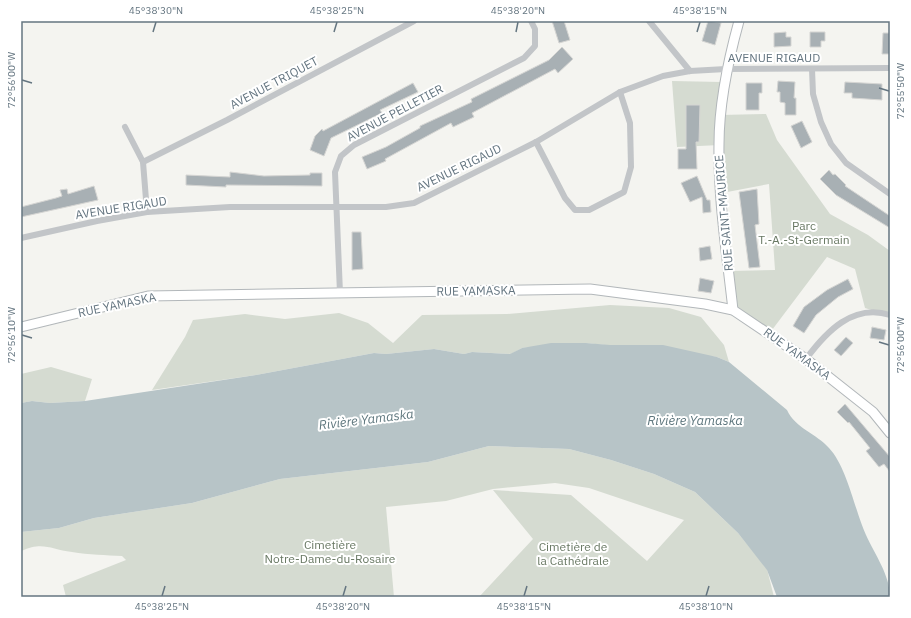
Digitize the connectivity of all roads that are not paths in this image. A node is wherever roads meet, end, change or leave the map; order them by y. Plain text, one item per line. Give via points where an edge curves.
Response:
1 (414, 21) edge
2 (531, 21) edge
3 (648, 21) edge
4 (739, 21) edge
5 (890, 68) edge
6 (726, 69) junction
7 (812, 69) junction
8 (690, 71) junction
9 (620, 92) junction
10 (125, 127) dead end
11 (536, 142) junction
12 (142, 162) junction
13 (890, 194) edge
14 (336, 207) junction
15 (146, 212) junction
16 (21, 238) edge
17 (340, 293) junction
18 (733, 310) junction
19 (890, 315) edge
20 (21, 327) edge
21 (806, 359) junction
22 (890, 433) edge

1 - 12 street, AVENUE TRIQUET
2 - 14 street, AVENUE PELLETIER via 535,29 535,46 524,58 354,145 340,156 335,172
3 - 8 street
4 - 6 street, RUE SAINT-MAURICE
5 - 7 street, AVENUE RIGAUD
6 - 7 street, AVENUE RIGAUD
6 - 8 street, AVENUE RIGAUD
6 - 18 street, RUE SAINT-MAURICE via 718,142 719,180
7 - 13 street via 813,94 821,122 832,144 846,163
8 - 9 street, AVENUE RIGAUD via 662,76
9 - 11 street, AVENUE RIGAUD
9 - 11 street via 630,123 631,167 624,192 589,210 575,210 565,198
10 - 12 street
11 - 14 street, AVENUE RIGAUD via 414,203 386,207
12 - 15 street
14 - 15 street, AVENUE RIGAUD via 230,207
14 - 17 street, AVENUE PELLETIER
15 - 16 street, AVENUE RIGAUD
17 - 18 street, RUE YAMASKA via 590,289
17 - 20 street, RUE YAMASKA via 148,296
18 - 21 street, RUE YAMASKA
19 - 21 street via 864,312 843,320 819,341
21 - 22 street, RUE YAMASKA via 872,412

